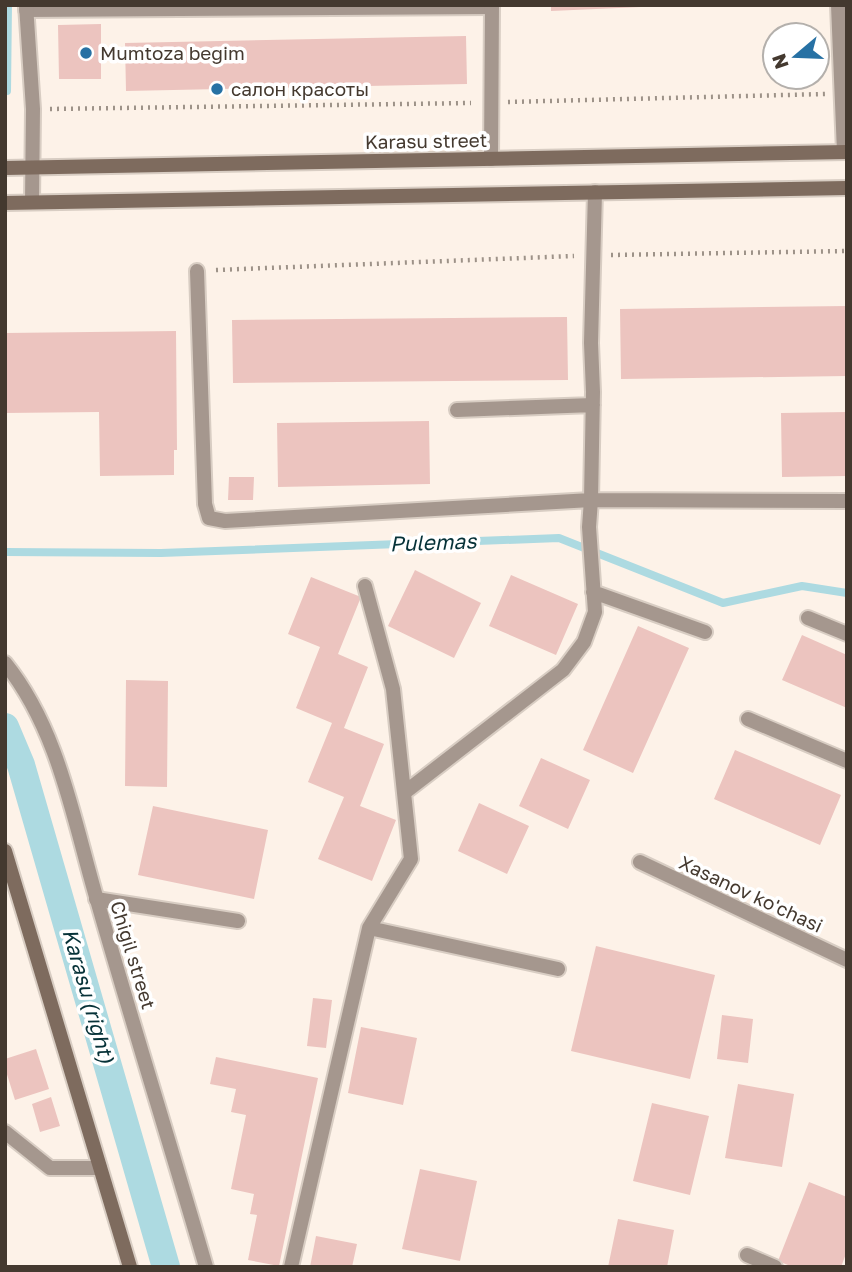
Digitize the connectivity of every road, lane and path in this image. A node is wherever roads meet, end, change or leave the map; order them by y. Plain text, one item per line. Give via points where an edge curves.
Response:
1 (838, 5) edge
2 (492, 6) edge
3 (26, 7) edge
4 (841, 94) junction
5 (491, 103) junction
6 (33, 109) junction
7 (846, 152) edge
8 (491, 159) junction
9 (32, 167) junction
10 (5, 168) edge
11 (847, 188) edge
12 (596, 192) junction
13 (32, 202) junction
14 (5, 203) edge
15 (847, 251) edge
16 (593, 255) junction
17 (197, 271) joint
18 (593, 405) junction
19 (457, 410) dead end
20 (592, 500) junction
21 (847, 501) edge
22 (365, 586) dead end
23 (593, 592) junction
24 (808, 618) dead end
25 (705, 632) dead end
26 (847, 634) edge
27 (5, 663) edge
28 (748, 719) dead end
29 (847, 761) edge
30 (404, 793) junction
31 (7, 861) edge
32 (640, 862) dead end
33 (96, 899) junction
34 (238, 921) dead end
35 (369, 928) junction
36 (847, 960) edge
37 (558, 969) dead end
38 (5, 1132) edge
39 (100, 1168) junction
40 (747, 1255) dead end
41 (130, 1267) edge
42 (206, 1267) edge
43 (291, 1267) edge
44 (775, 1267) edge

1 - 4 street
2 - 3 street
2 - 5 street
3 - 6 street
4 - 5 path
4 - 7 street
5 - 6 path
5 - 8 street
6 - 9 street
7 - 8 main road, Karasu street
8 - 9 main road, Karasu street
9 - 10 main road, Karasu street
9 - 13 street
11 - 12 main road
12 - 13 main road
12 - 16 street
13 - 14 main road
15 - 16 path
16 - 17 path
16 - 18 street
17 - 20 street via 209,518 225,521
18 - 19 street
18 - 20 street
20 - 21 street
20 - 23 street
22 - 30 street via 393,689
23 - 25 street
23 - 30 street via 595,612 583,642 564,670
24 - 26 street
27 - 33 street, Chigil street via 36,713 58,762
28 - 29 street
30 - 35 street via 411,859
31 - 39 main road
32 - 36 street, Xasanov ko'chasi
33 - 34 street
33 - 42 street, Chigil street
35 - 37 street
35 - 43 street
38 - 39 street via 50,1168
39 - 41 main road
40 - 44 street

